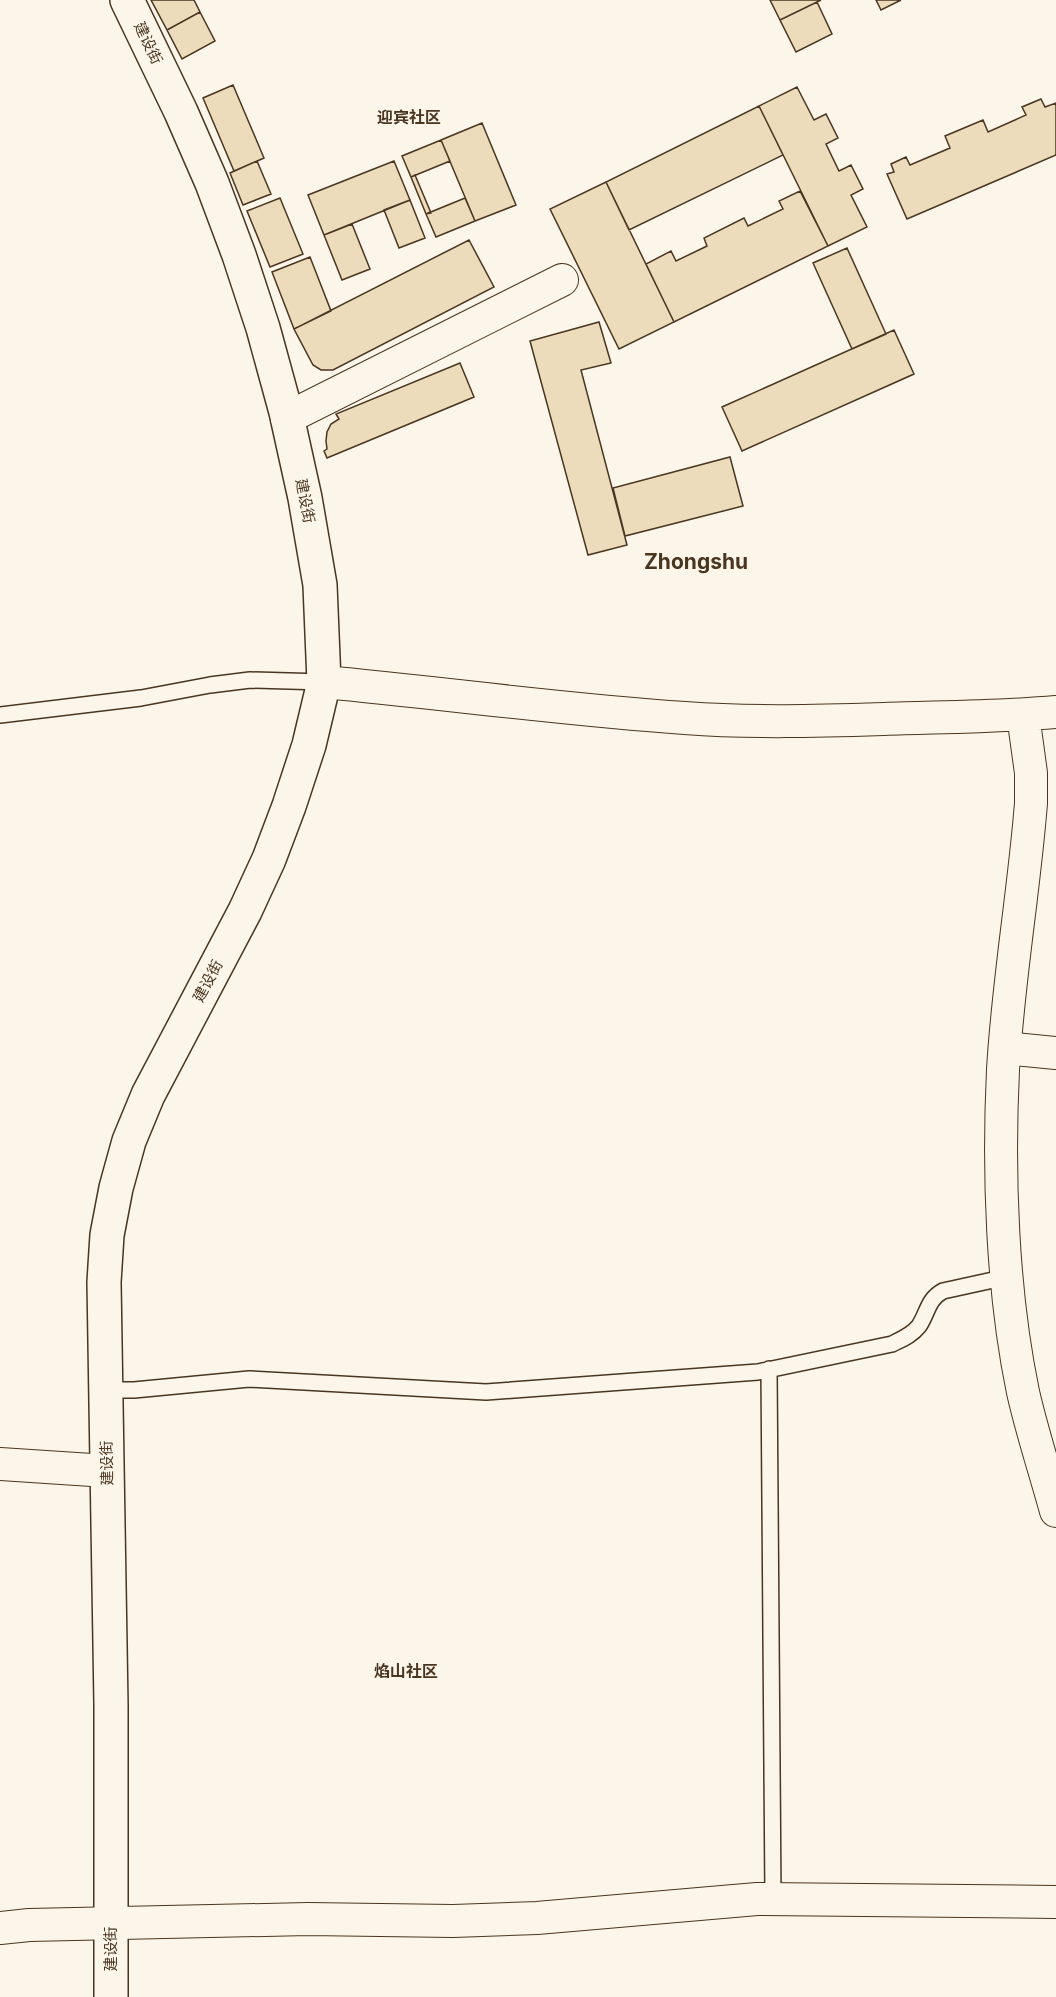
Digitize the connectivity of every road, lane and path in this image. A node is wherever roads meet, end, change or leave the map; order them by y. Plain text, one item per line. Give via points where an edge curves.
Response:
1 (127, 0) edge
2 (562, 280) dead end
3 (287, 418) junction
4 (324, 682) junction
5 (1056, 712) edge
6 (0, 715) edge
7 (1023, 715) junction
8 (1005, 1048) junction
9 (1056, 1053) edge
10 (1007, 1277) junction
11 (769, 1369) junction
12 (105, 1390) junction
13 (0, 1464) edge
14 (107, 1471) junction
15 (1056, 1511) edge
16 (774, 1899) junction
17 (1056, 1902) edge
18 (111, 1923) junction
19 (0, 1928) edge
20 (111, 1997) edge

1 - 3 street, 建设街 via 212,183 263,328
2 - 3 street
3 - 4 street, 建设街 via 320,585
4 - 6 lane via 250,680
4 - 7 street via 688,718 786,721
4 - 12 street, 建设街 via 305,755 269,859 148,1095 129,1141 107,1235
5 - 7 street
7 - 8 street via 1031,803
8 - 9 street
8 - 10 street via 1001,1148
10 - 11 lane via 934,1296 919,1326 891,1344
10 - 15 street via 1023,1392
11 - 12 lane via 486,1392 249,1379
11 - 16 lane
12 - 14 street, 建设街
13 - 14 street
14 - 18 street, 建设街
16 - 17 street
16 - 18 street via 537,1918
18 - 19 street
18 - 20 street, 建设街

